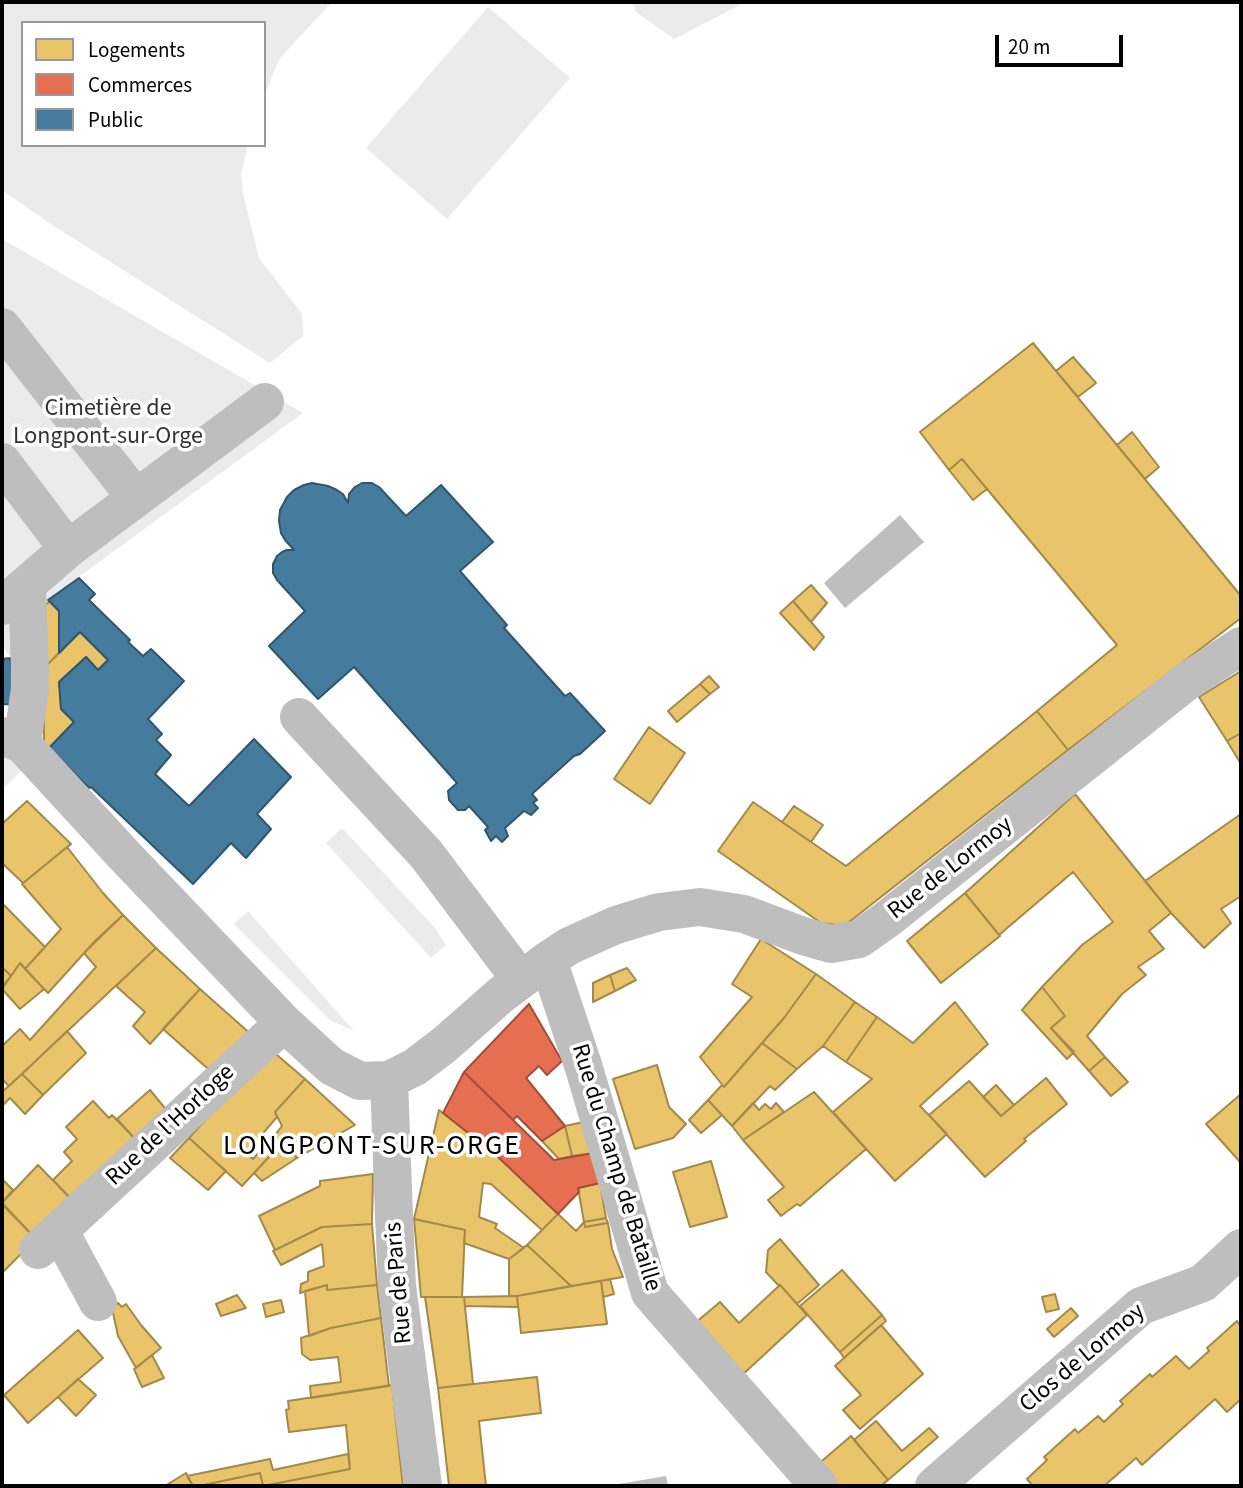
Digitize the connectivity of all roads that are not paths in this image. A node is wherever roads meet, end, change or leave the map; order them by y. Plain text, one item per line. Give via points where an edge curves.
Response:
1 (2, 327) edge
2 (265, 402) dead end
3 (2, 462) edge
4 (136, 498) junction
5 (68, 549) junction
6 (14, 596) edge
7 (1241, 646) edge
8 (299, 717) dead end
9 (12, 740) edge
10 (534, 970) junction
11 (275, 1013) junction
12 (389, 1080) junction
13 (1241, 1248) edge
14 (98, 1302) dead end
15 (423, 1486) edge
16 (819, 1486) edge
17 (934, 1486) edge

1 - 4 street
2 - 4 street
3 - 5 street
4 - 5 street
5 - 6 street
6 - 9 street via 30,689
7 - 10 street, Rue de Lormoy via 1186,682 859,939 831,944 744,914 700,907 659,912 616,925 569,946
8 - 10 street, Rue du Champ de Bataille
9 - 11 street
10 - 12 street, Rue de Lormoy via 415,1067
10 - 16 street, Rue du Champ de Bataille via 584,1068 650,1293
11 - 12 street via 331,1066 360,1081
11 - 14 street, Rue de l'Horloge via 48,1240
12 - 15 street, Rue de Paris via 397,1286
13 - 17 street, Clos de Lormoy via 1203,1283 1141,1306

